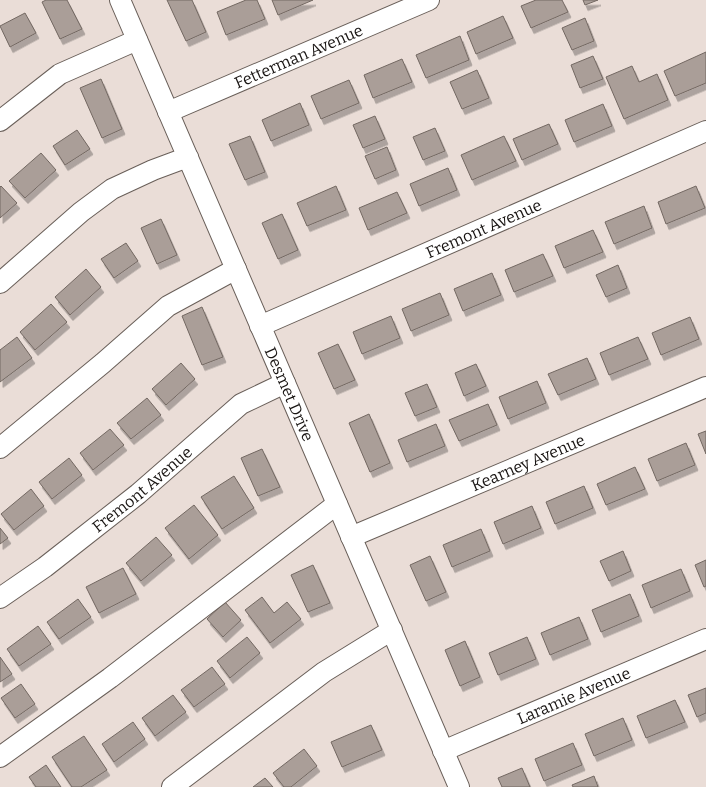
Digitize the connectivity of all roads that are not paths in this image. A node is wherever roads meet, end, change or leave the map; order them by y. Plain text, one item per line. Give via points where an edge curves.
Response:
1 (120, 0) edge
2 (429, 0) edge
3 (137, 40) junction
4 (168, 112) junction
5 (0, 121) edge
6 (706, 131) edge
7 (188, 156) junction
8 (236, 269) junction
9 (0, 283) edge
10 (260, 326) junction
11 (285, 383) junction
12 (706, 387) edge
13 (0, 448) edge
14 (337, 504) junction
15 (351, 537) junction
16 (0, 598) edge
17 (392, 630) junction
18 (706, 639) edge
19 (443, 751) junction
20 (0, 757) edge
21 (172, 787) edge
22 (459, 787) edge

1 - 3 street, Desmet Drive
2 - 4 street, Fetterman Avenue
3 - 4 street, Desmet Drive
3 - 5 street via 60,74
4 - 7 street, Desmet Drive
6 - 10 street, Fremont Avenue
7 - 8 street, Desmet Drive
7 - 9 street via 112,188
8 - 10 street, Desmet Drive
8 - 13 street via 168,306
10 - 11 street, Desmet Drive
11 - 14 street, Desmet Drive
11 - 16 street, Fremont Avenue via 241,404 138,494
12 - 15 street, Kearney Avenue
14 - 15 street, Desmet Drive
14 - 20 street via 118,672
15 - 17 street, Desmet Drive
17 - 19 street, Desmet Drive
17 - 21 street via 324,672
18 - 19 street, Laramie Avenue
19 - 22 street, Desmet Drive

